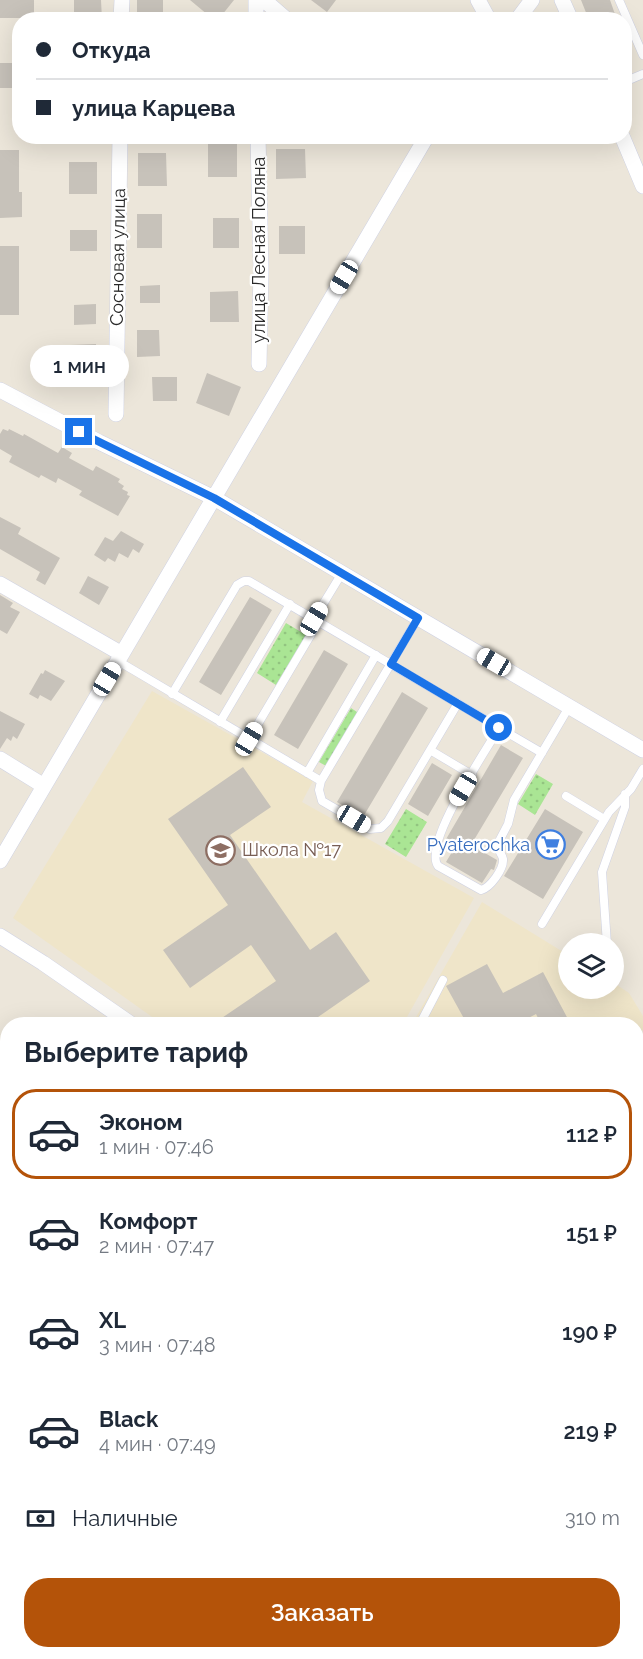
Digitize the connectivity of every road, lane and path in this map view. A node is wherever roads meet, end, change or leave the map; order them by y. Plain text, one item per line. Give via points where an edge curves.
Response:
1 (264, 0) edge
2 (278, 12) edge
3 (632, 30) edge
4 (643, 55) edge
5 (120, 144) edge
6 (258, 144) edge
7 (422, 144) edge
8 (625, 144) edge
9 (643, 186) edge
10 (259, 364) dead end
11 (0, 390) edge
12 (116, 414) dead end
13 (214, 498) junction
14 (342, 573) junction
15 (0, 584) edge
16 (290, 604) junction
17 (418, 618) junction
18 (317, 620) junction
19 (376, 655) junction
20 (120, 658) junction
21 (391, 664) junction
22 (172, 694) junction
23 (458, 703) junction
24 (569, 707) junction
25 (220, 722) junction
26 (499, 728) junction
27 (249, 739) junction
28 (430, 750) junction
29 (643, 750) edge
30 (542, 753) junction
31 (0, 759) edge
32 (643, 769) edge
33 (307, 773) junction
34 (472, 774) junction
35 (321, 782) junction
36 (44, 786) junction
37 (625, 794) junction
38 (566, 796) dead end
39 (604, 819) junction
40 (0, 861) edge
41 (542, 924) dead end
42 (606, 933) edge
43 (0, 936) edge
44 (443, 980) dead end
45 (121, 1017) edge
46 (424, 1017) edge

1 - 2 street
3 - 4 lane
5 - 12 street, Сосновая улица
6 - 10 street, улица Лесная Поляна
7 - 13 street
8 - 9 street
11 - 13 street
13 - 14 street
13 - 20 street
14 - 17 street
14 - 18 lane
15 - 20 street
16 - 18 lane
16 - 22 lane via 254,583 240,582
16 - 25 lane
17 - 21 lane
17 - 24 street
18 - 19 lane
18 - 27 lane
19 - 21 lane
19 - 33 lane
20 - 22 lane
20 - 36 street
21 - 23 lane
21 - 35 lane
22 - 25 lane
23 - 26 lane
23 - 28 lane
24 - 29 street
24 - 30 lane
25 - 27 lane
26 - 30 lane
26 - 34 lane
27 - 33 lane
28 - 34 lane
28 - 35 lane via 385,825 378,829 370,829 322,801
30 - 34 lane via 512,804 497,846 502,866 484,890 438,866 435,859 444,822
31 - 36 street
32 - 37 lane
33 - 35 lane
36 - 40 street
37 - 39 lane
37 - 42 lane via 625,807 602,872
38 - 39 lane
39 - 41 lane
43 - 45 street
44 - 46 lane

